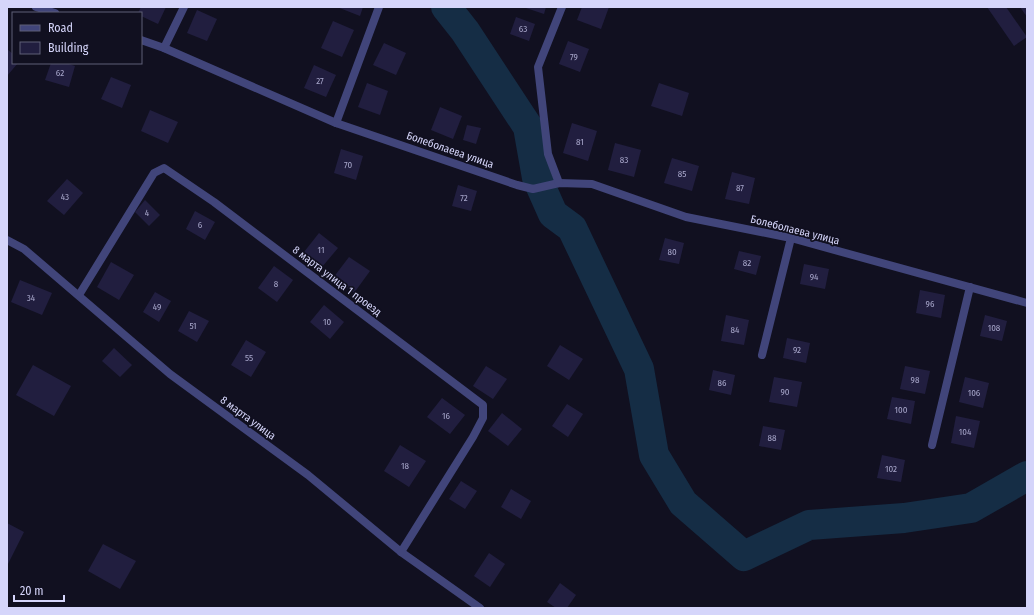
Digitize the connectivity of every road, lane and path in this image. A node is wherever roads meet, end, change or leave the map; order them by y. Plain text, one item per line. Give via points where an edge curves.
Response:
1 (36, 7) edge
2 (184, 7) edge
3 (379, 7) edge
4 (562, 7) edge
5 (52, 12) edge
6 (142, 40) edge
7 (164, 48) junction
8 (336, 123) junction
9 (559, 183) junction
10 (791, 238) junction
11 (7, 240) edge
12 (970, 287) junction
13 (79, 295) junction
14 (1027, 303) edge
15 (762, 355) dead end
16 (932, 445) dead end
17 (400, 552) junction
18 (480, 608) edge

1 - 5 street
2 - 7 street
3 - 8 street
4 - 9 street via 538,67 548,154
6 - 7 street, Болеболаева улица
7 - 8 street, Болеболаева улица
8 - 9 street, Болеболаева улица via 517,185 534,189
9 - 10 street, Болеболаева улица via 592,184 686,217
10 - 12 street, Болеболаева улица
10 - 15 street
11 - 13 street, 8 марта улица via 24,249
12 - 14 street, Болеболаева улица
12 - 16 street
13 - 17 street, 8 марта улица via 170,374 308,475
13 - 17 street, 8 марта улица 1 проезд via 154,173 164,168 214,202 483,405 483,418 473,437
17 - 18 street, 8 марта улица

